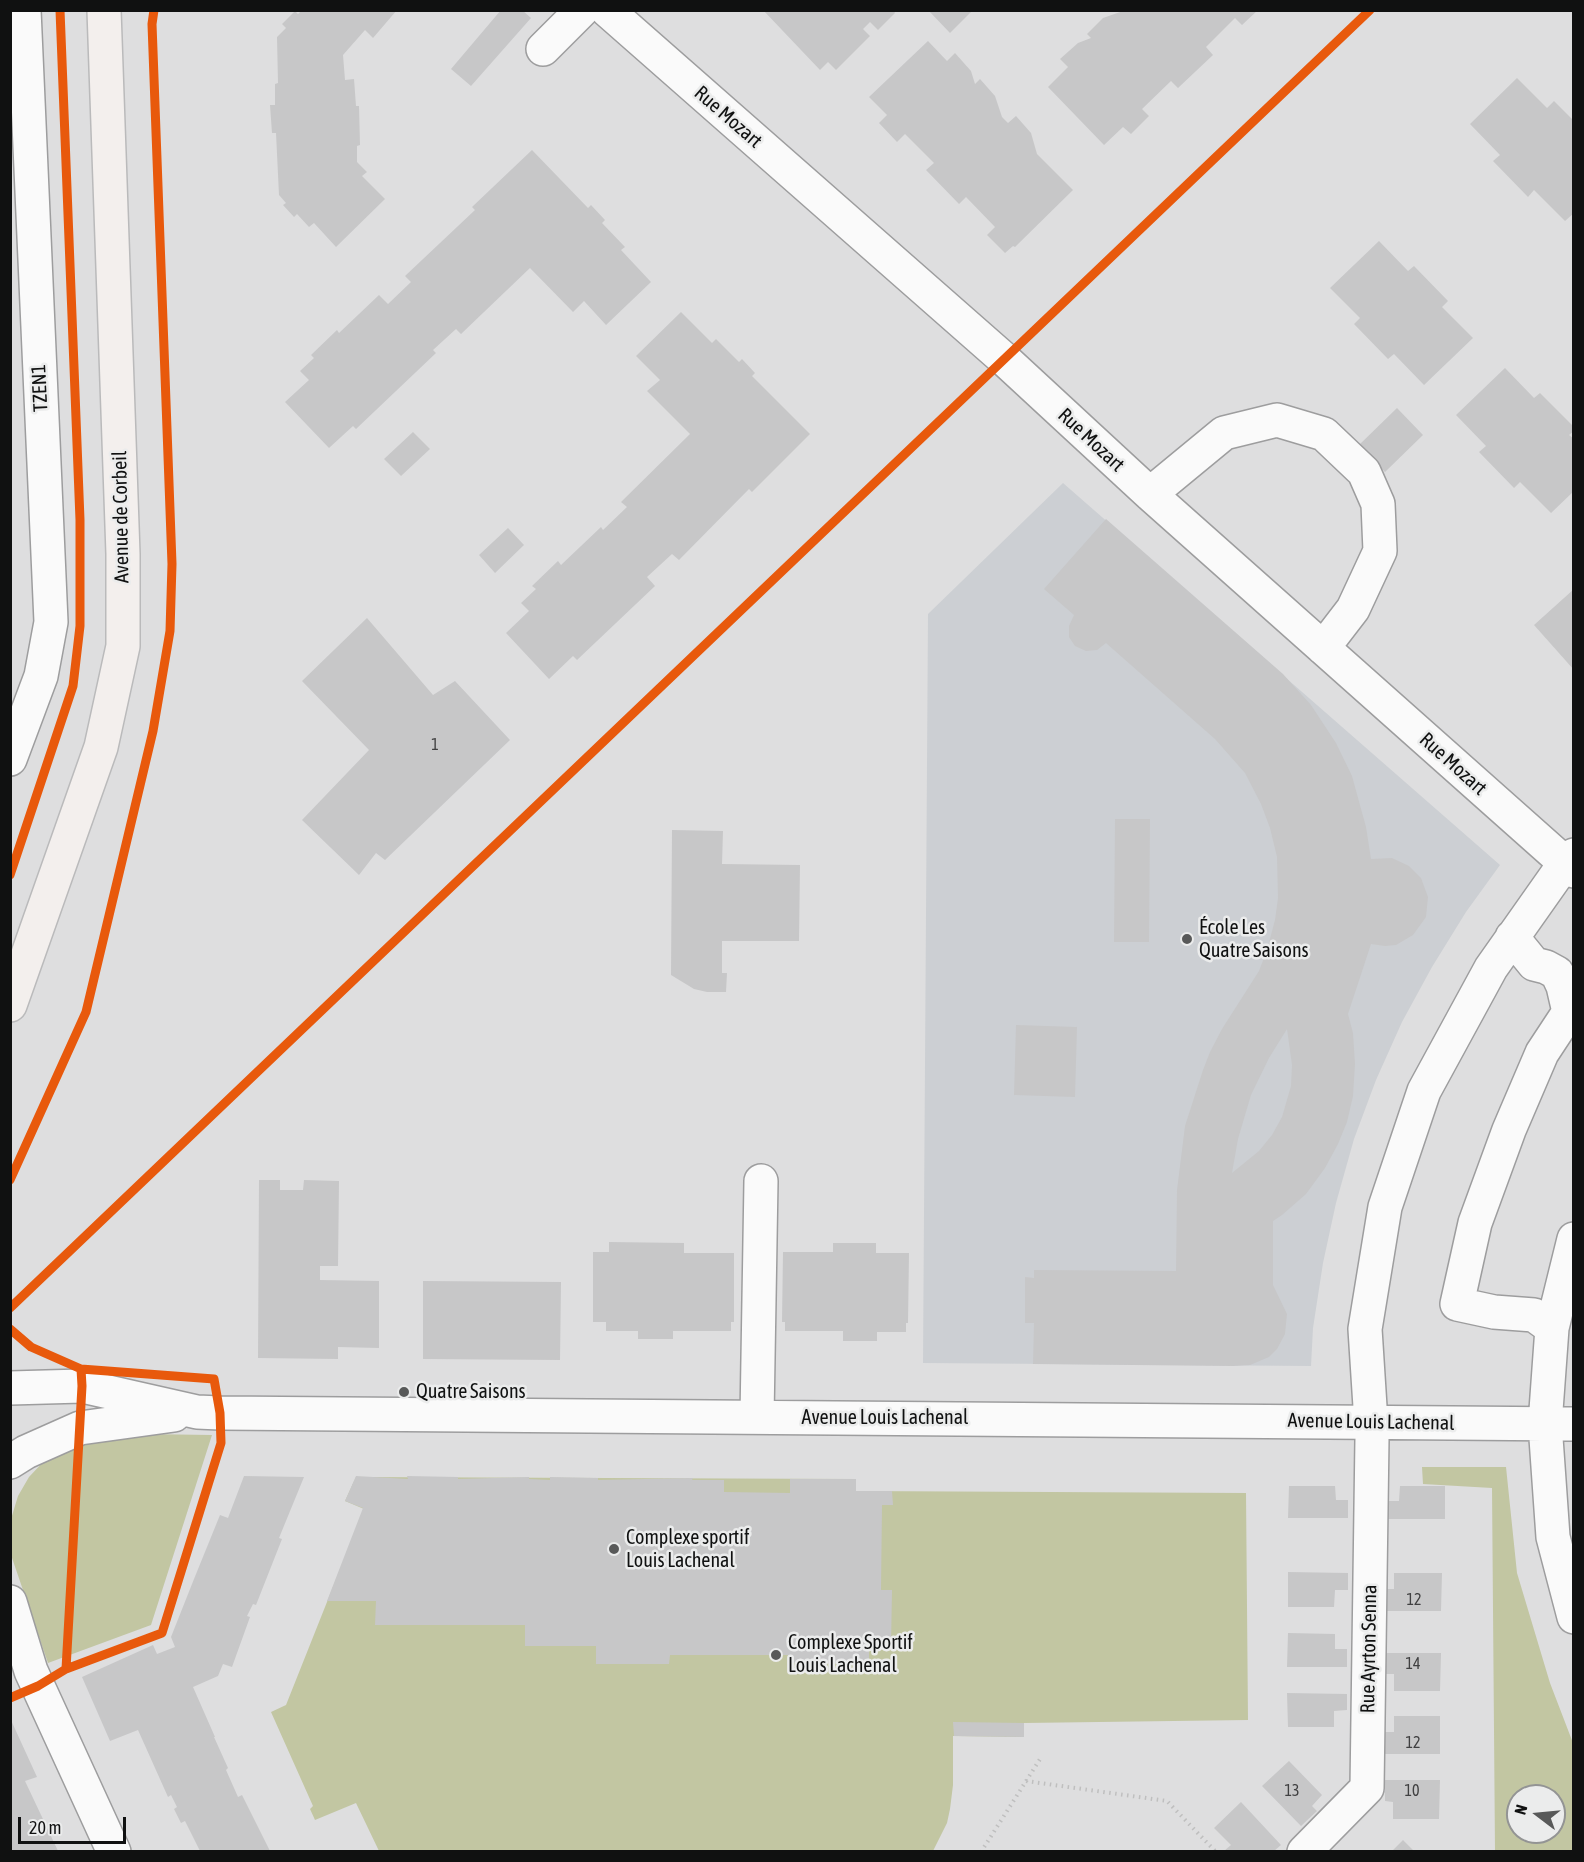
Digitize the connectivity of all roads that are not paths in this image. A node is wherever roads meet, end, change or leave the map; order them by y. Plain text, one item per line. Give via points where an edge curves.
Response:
1 (24, 10) edge
2 (104, 10) edge
3 (582, 10) edge
4 (607, 10) edge
5 (543, 49) dead end
6 (1150, 494) junction
7 (1323, 648) junction
8 (10, 759) edge
9 (1571, 863) edge
10 (1512, 937) junction
11 (10, 1005) edge
12 (760, 1181) dead end
13 (1574, 1239) edge
14 (1552, 1328) junction
15 (10, 1388) edge
16 (197, 1412) junction
17 (756, 1417) junction
18 (1371, 1422) junction
19 (1559, 1424) edge
20 (10, 1462) edge
21 (10, 1602) edge
22 (1574, 1617) edge
23 (21, 1660) edge
24 (114, 1851) edge
25 (1304, 1851) edge

1 - 8 street, TZEN1 via 51,622 41,676
2 - 11 main road, Avenue de Corbeil via 123,543 123,646 101,747
3 - 5 street
4 - 6 street, Rue Mozart
6 - 7 street, Rue Mozart
6 - 7 street via 1224,433 1277,420 1324,434 1364,472 1378,504 1380,550 1353,609
7 - 9 street, Rue Mozart
9 - 10 street, Rue Ayrton Senna
10 - 14 street via 1534,964 1557,973 1569,1012 1542,1053 1509,1130 1474,1223 1457,1304 1534,1316
10 - 18 street, Rue Ayrton Senna via 1424,1091 1385,1207 1365,1329
12 - 17 street
13 - 14 street
14 - 19 street
15 - 16 street, Avenue Louis Lachenal via 82,1386
16 - 17 street, Avenue Louis Lachenal
16 - 20 street, Avenue Louis Lachenal via 80,1428
17 - 18 street, Avenue Louis Lachenal
18 - 19 street, Avenue Louis Lachenal
18 - 25 street, Rue Ayrton Senna via 1367,1788
19 - 22 street via 1553,1537
21 - 23 street
23 - 24 street

